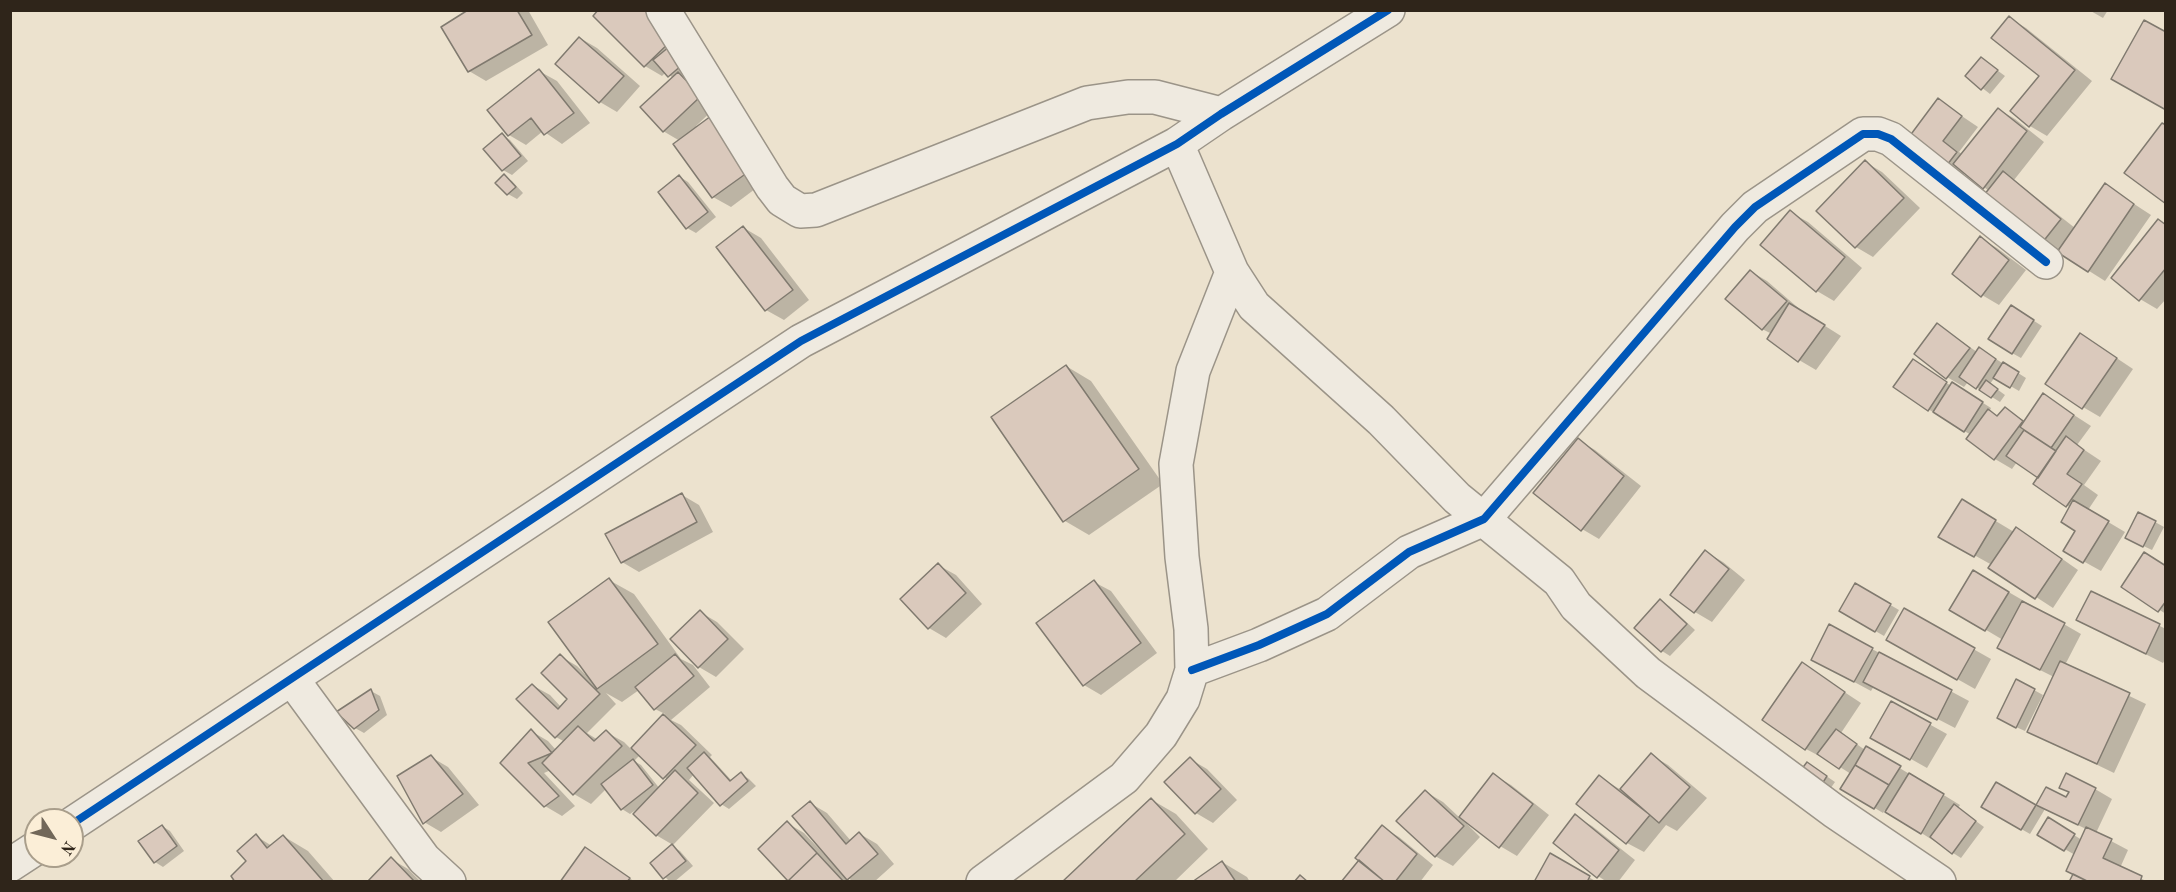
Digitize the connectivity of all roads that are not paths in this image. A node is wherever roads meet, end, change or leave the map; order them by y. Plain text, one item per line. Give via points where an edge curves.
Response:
1 (663, 10) edge
2 (1388, 10) edge
3 (1221, 114) junction
4 (1177, 144) junction
5 (2046, 262) dead end
6 (1232, 272) junction
7 (1484, 519) junction
8 (1192, 670) junction
9 (292, 679) junction
10 (84, 816) edge
11 (24, 856) edge
12 (10, 865) edge
13 (449, 882) edge
14 (982, 882) edge
15 (1939, 882) edge

1 - 3 street via 772,187 782,200 800,211 816,210 1087,103 1155,97
2 - 3 street
3 - 4 street
4 - 6 street
4 - 9 street via 801,341
5 - 7 street via 1891,138 1863,134 1755,207 1735,227
6 - 7 street via 1254,306
6 - 8 street via 1192,370 1176,464
7 - 8 street via 1409,552 1327,614
7 - 15 street via 1559,581 1576,606 1648,673 1834,811
8 - 14 street via 1182,699 1161,735 1124,778
9 - 10 street
9 - 13 street via 424,859
11 - 12 street

